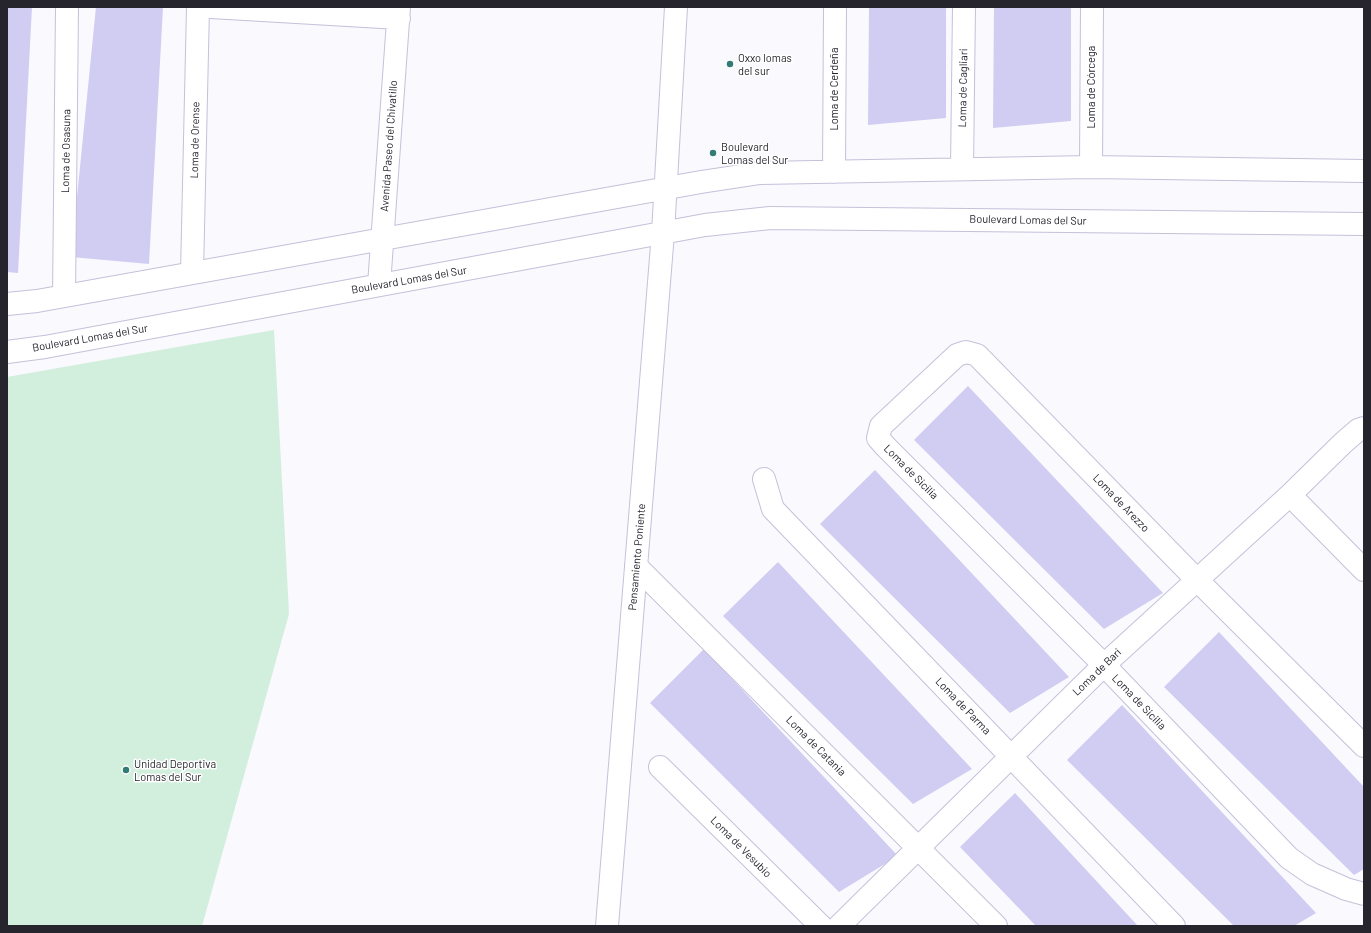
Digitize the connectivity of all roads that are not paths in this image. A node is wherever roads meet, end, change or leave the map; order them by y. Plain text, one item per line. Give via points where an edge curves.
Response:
1 (67, 7) edge
2 (198, 7) edge
3 (212, 7) edge
4 (676, 7) edge
5 (834, 7) edge
6 (964, 7) edge
7 (1092, 7) edge
8 (399, 12) edge
9 (1091, 167) junction
10 (962, 169) junction
11 (1364, 171) edge
12 (834, 172) junction
13 (666, 188) junction
14 (1364, 224) edge
15 (663, 233) junction
16 (383, 239) junction
17 (192, 273) junction
18 (380, 285) junction
19 (64, 296) junction
20 (7, 304) edge
21 (7, 352) edge
22 (1364, 428) edge
23 (878, 438) joint
24 (764, 480) dead end
25 (1290, 495) junction
26 (636, 566) junction
27 (1364, 570) edge
28 (1196, 579) junction
29 (1104, 665) junction
30 (1364, 746) edge
31 (1011, 756) junction
32 (660, 767) dead end
33 (919, 847) junction
34 (1364, 894) edge
35 (608, 926) edge
36 (821, 926) edge
37 (839, 926) edge
38 (996, 926) edge
39 (1174, 926) edge

1 - 19 street, Loma de Osasuna
2 - 17 street, Loma de Orense
3 - 8 street
4 - 13 street
5 - 12 street, Loma de Cerdeña
6 - 10 street, Loma de Cagliari
7 - 9 street, Loma de Córcega
8 - 16 street, Avenida Paseo del Chivatillo
9 - 10 street
9 - 11 street
10 - 12 street
12 - 13 street via 760,173
13 - 15 street, Pensamiento Poniente
13 - 16 street
14 - 15 street, Boulevard Lomas del Sur via 770,218
15 - 18 street, Boulevard Lomas del Sur
15 - 26 street, Pensamiento Poniente
16 - 17 street
16 - 18 street, Avenida Paseo del Chivatillo
17 - 19 street
18 - 21 street, Boulevard Lomas del Sur
19 - 20 street
22 - 25 street, Loma de Bari via 1343,443
23 - 28 street, Loma de Arezzo via 881,426 957,355 966,352 977,355
23 - 29 street, Loma de Sicilia
24 - 31 street, Loma de Parma via 774,509
25 - 27 street
25 - 28 street, Loma de Bari
26 - 33 street, Loma de Catania
26 - 35 street, Pensamiento Poniente
28 - 29 street, Loma de Bari
28 - 30 street, Loma de Arezzo
29 - 31 street, Loma de Bari
29 - 34 street, Loma de Sicilia via 1289,858 1312,874
31 - 33 street, Loma de Bari
31 - 39 street, Loma de Parma
32 - 36 street, Loma de Vesubio
33 - 37 street, Loma de Bari
33 - 38 street, Loma de Catania

